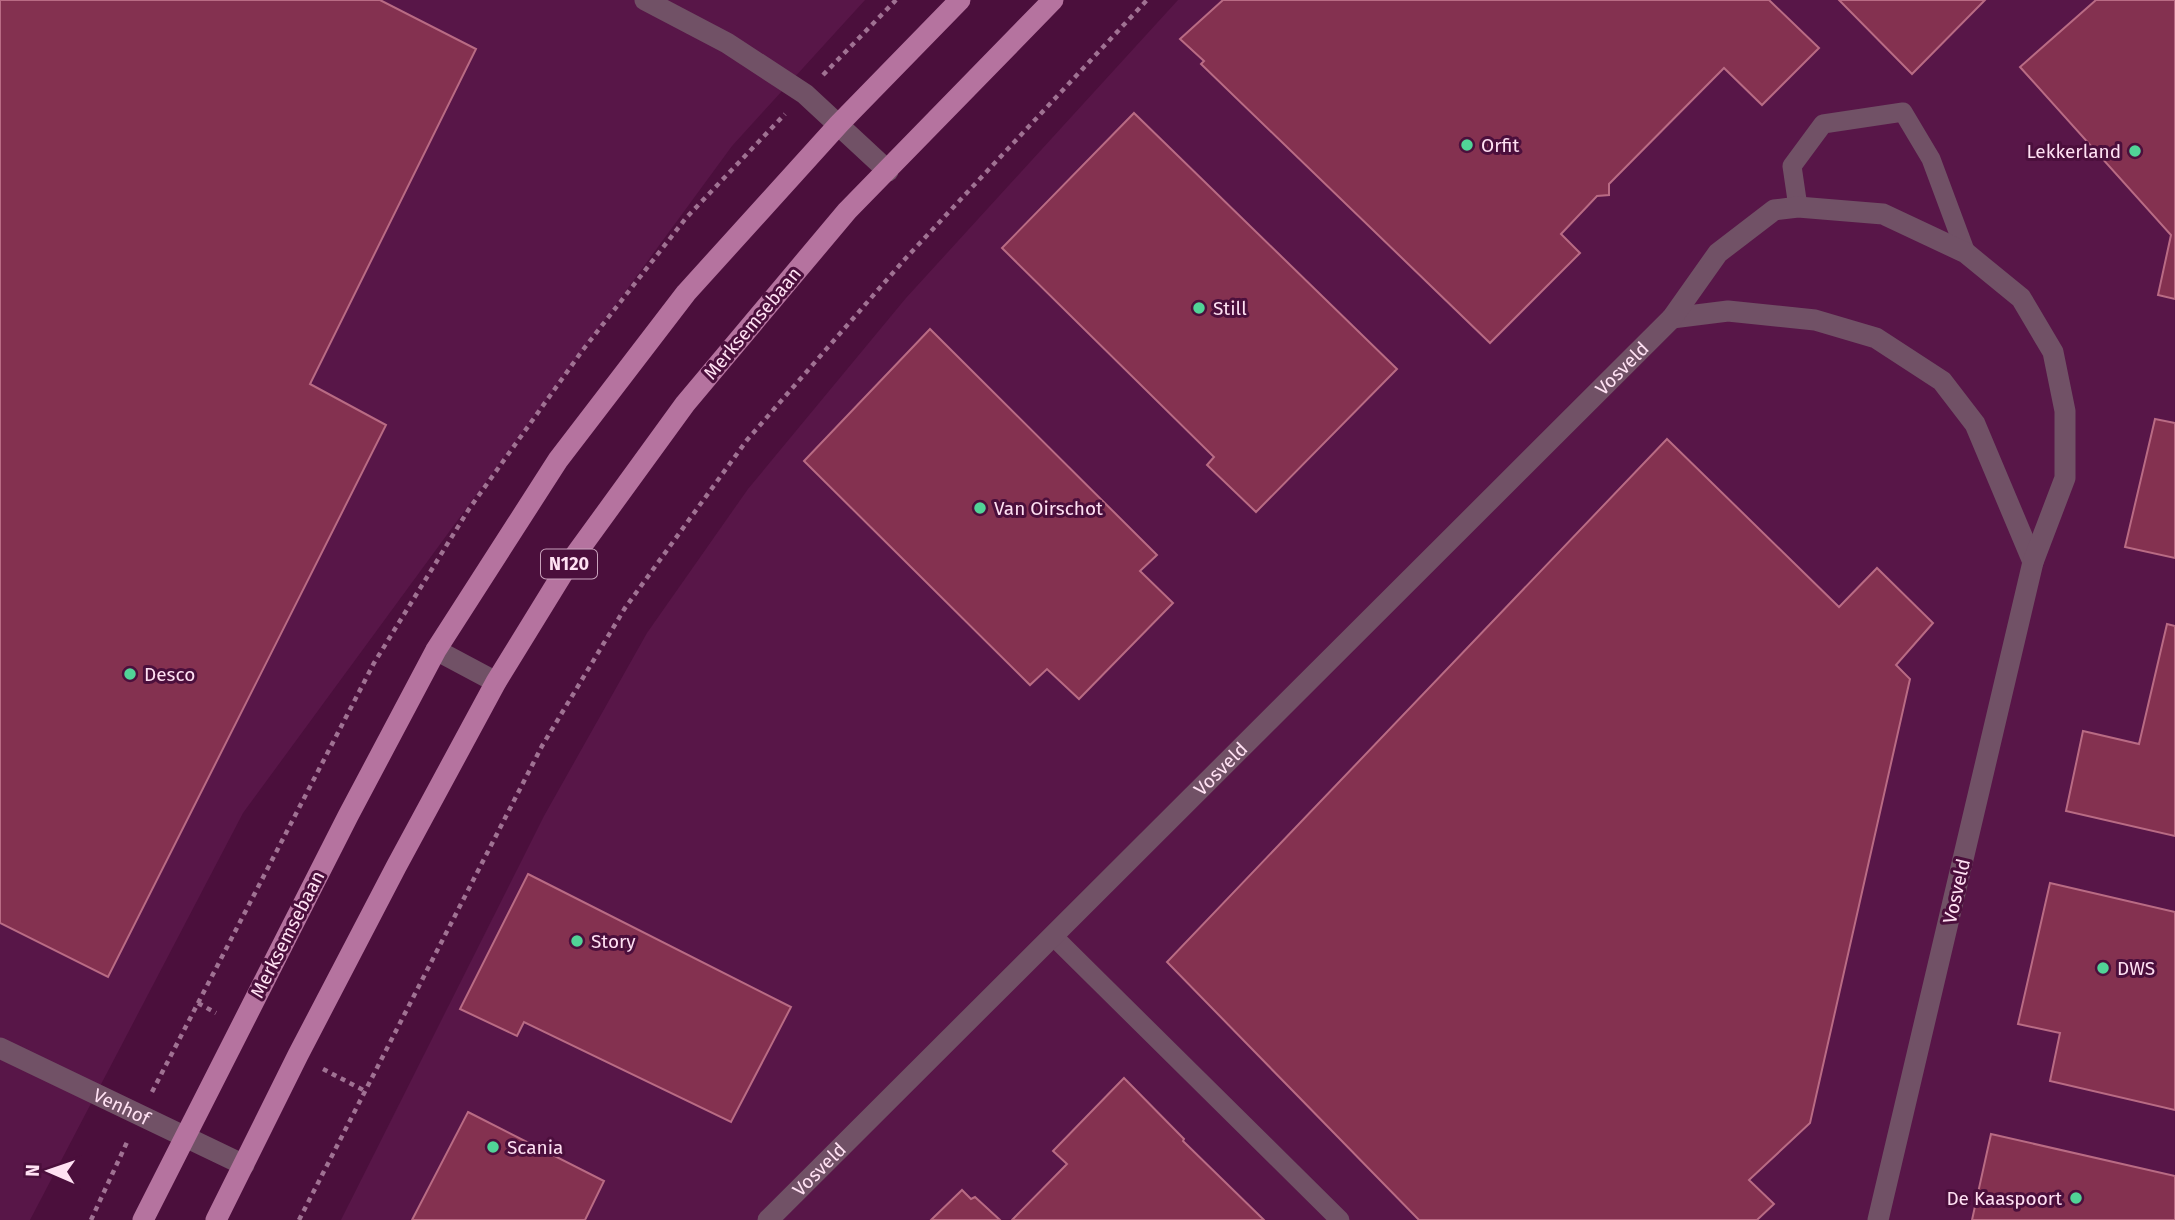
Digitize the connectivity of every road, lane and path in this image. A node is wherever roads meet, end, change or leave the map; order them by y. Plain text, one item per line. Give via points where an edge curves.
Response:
1 (645, 0) edge
2 (960, 0) edge
3 (1053, 0) edge
4 (1147, 0) edge
5 (839, 124) junction
6 (888, 171) junction
7 (1798, 207) junction
8 (1966, 253) junction
9 (1672, 318) junction
10 (2033, 562) junction
11 (436, 650) junction
12 (496, 682) junction
13 (1053, 936) junction
14 (0, 1048) edge
15 (185, 1137) junction
16 (244, 1164) junction
17 (143, 1220) edge
18 (216, 1220) edge
19 (299, 1220) edge
20 (768, 1220) edge
21 (1340, 1220) edge
22 (1878, 1220) edge

1 - 5 street via 727,43 805,93
2 - 5 main road, Merksemsebaan
3 - 6 main road, Merksemsebaan / N120
4 - 19 path via 905,259 747,440 625,608 542,746
5 - 6 street
5 - 11 main road, Merksemsebaan via 686,293 558,460
6 - 12 main road, Merksemsebaan / N120 via 847,211 685,404 568,565
7 - 8 street, Vosveld via 1883,214
7 - 8 lane via 1792,166 1823,124 1903,112 1931,159
7 - 9 street, Vosveld via 1774,210 1718,253
8 - 10 street, Vosveld via 2021,298 2053,352 2065,411 2066,478
9 - 10 street via 1728,311 1815,320 1876,338 1942,381 1975,424
9 - 13 street, Vosveld
10 - 22 street, Vosveld
11 - 12 street
11 - 15 main road, Merksemsebaan
12 - 16 main road, Merksemsebaan / N120
13 - 20 street, Vosveld
13 - 21 lane
14 - 15 street, Venhof
15 - 16 street, Venhof
15 - 17 main road, Merksemsebaan
16 - 18 main road, Merksemsebaan / N120

